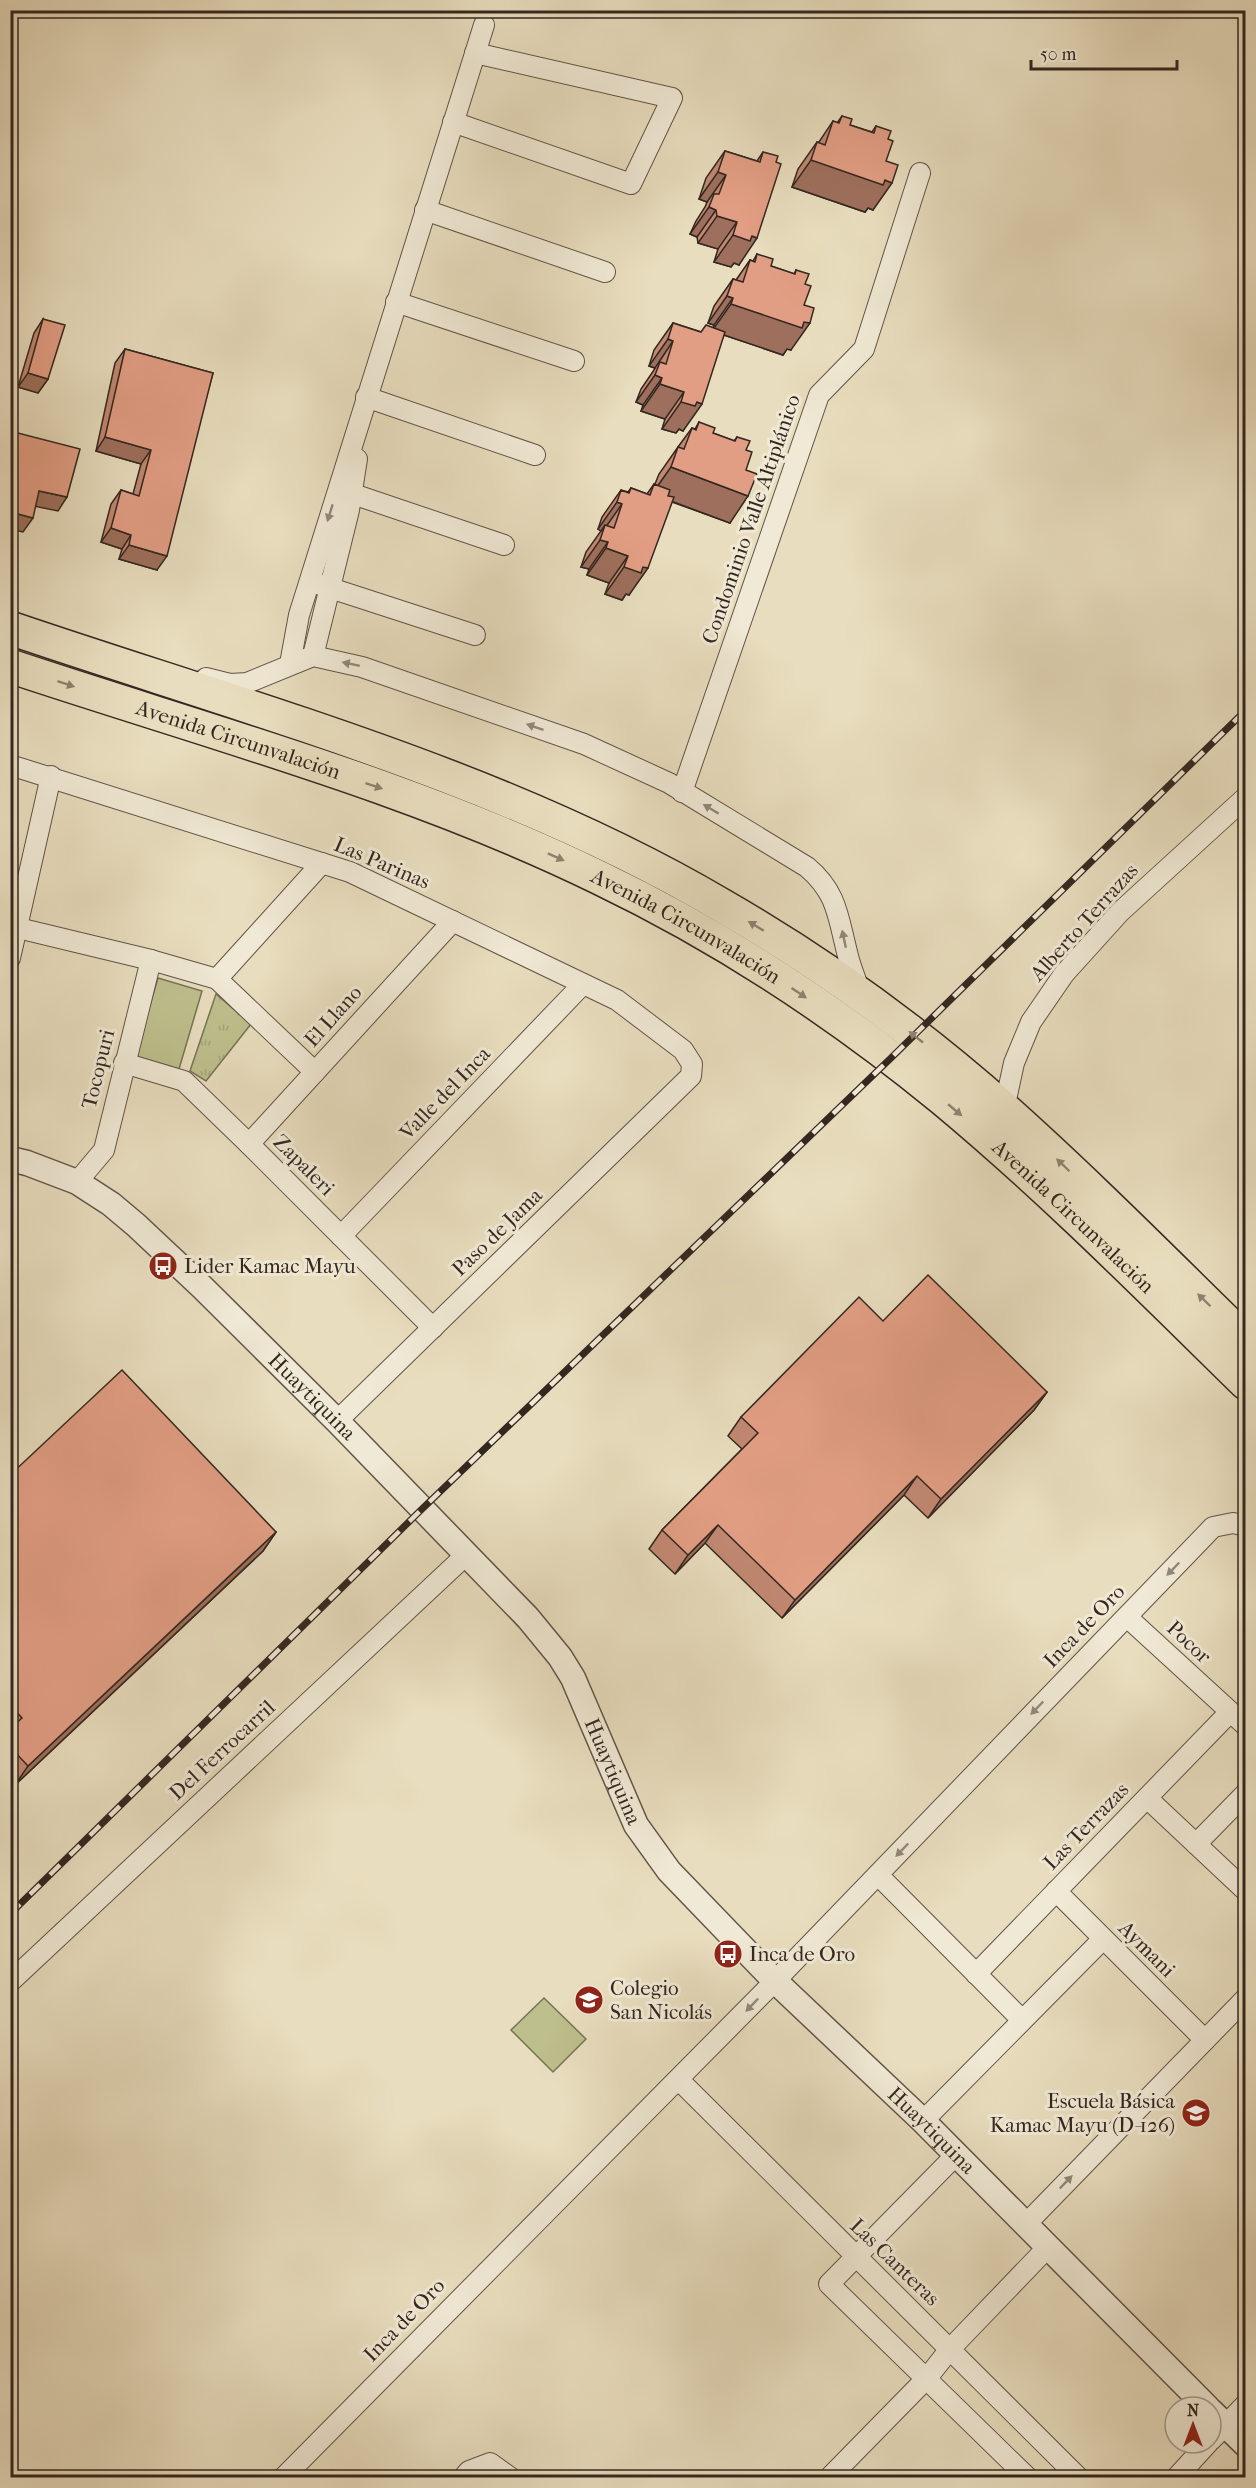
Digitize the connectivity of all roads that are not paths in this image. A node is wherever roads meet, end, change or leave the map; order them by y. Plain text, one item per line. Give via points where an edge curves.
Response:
1 (484, 25) dead end
2 (475, 53) junction
3 (453, 122) junction
4 (920, 173) dead end
5 (425, 210) junction
6 (605, 272) dead end
7 (396, 302) junction
8 (574, 362) dead end
9 (366, 397) junction
10 (535, 455) dead end
11 (345, 492) junction
12 (504, 545) dead end
13 (309, 581) junction
14 (330, 588) junction
15 (10, 628) edge
16 (475, 635) dead end
17 (60, 645) junction
18 (313, 656) junction
19 (290, 658) junction
20 (10, 666) edge
21 (10, 765) edge
22 (51, 776) junction
23 (682, 792) junction
24 (1245, 797) edge
25 (322, 863) junction
26 (453, 921) junction
27 (18, 928) junction
28 (10, 958) edge
29 (151, 960) junction
30 (217, 979) junction
31 (583, 984) junction
32 (861, 995) junction
33 (124, 1063) junction
34 (315, 1072) junction
35 (691, 1076) joint
36 (1004, 1109) junction
37 (249, 1144) junction
38 (10, 1160) edge
39 (77, 1182) junction
40 (341, 1236) junction
41 (433, 1328) junction
42 (1245, 1341) edge
43 (1245, 1383) edge
44 (337, 1421) junction
45 (1245, 1526) edge
46 (466, 1555) junction
47 (1127, 1617) junction
48 (1230, 1712) junction
49 (1245, 1726) edge
50 (1245, 1793) edge
51 (1147, 1798) junction
52 (1196, 1844) junction
53 (878, 1875) junction
54 (1056, 1891) junction
55 (1245, 1891) edge
56 (1103, 1939) junction
57 (976, 1974) junction
58 (775, 1981) junction
59 (10, 1982) edge
60 (1245, 1998) edge
61 (1022, 2020) junction
62 (1204, 2040) junction
63 (679, 2080) junction
64 (923, 2121) junction
65 (956, 2155) junction
66 (1026, 2224) junction
67 (1048, 2247) junction
68 (855, 2257) junction
69 (950, 2349) junction
70 (927, 2378) junction
71 (1195, 2395) edge
72 (1245, 2404) edge
73 (1223, 2422) edge
74 (1223, 2434) edge
75 (1245, 2445) edge
76 (1194, 2455) edge
77 (283, 2478) edge
78 (463, 2478) edge
79 (511, 2478) edge
80 (829, 2478) edge
81 (1028, 2478) edge
82 (1078, 2478) edge
83 (1176, 2478) edge

1 - 2 street
2 - 3 street
2 - 3 street via 672,98 632,184
3 - 5 street
4 - 23 street, Condominio Valle Altiplánico via 864,349 819,395
5 - 6 street
5 - 7 street
7 - 8 street
7 - 9 street
9 - 10 street
9 - 11 street
11 - 12 street
11 -> 13 street
11 - 14 street
13 - 14 street
13 - 19 street
14 - 16 street
14 - 18 street
15 - 17 highway, Avenida Circunvalación
17 - 19 street, Avenida Circunvalación via 109,649 230,684 267,676
32 -> 17 highway, Avenida Circunvalación via 720,904 556,821 389,756
18 - 19 street, Avenida Circunvalación
23 -> 18 street via 585,744 362,667
20 -> 43 highway, Avenida Circunvalación via 410,798 553,856 691,925 822,1008 941,1097 1083,1225
21 - 22 street, Las Parinas
22 - 25 street, Las Parinas
22 - 27 street
32 -> 23 street via 839,914 818,876
24 - 36 street, Alberto Terrazas via 1120,912 1064,974 1031,1022 1014,1063
25 - 26 street, Las Parinas via 351,872
25 - 30 street
26 - 31 street, Las Parinas
26 - 34 street, El Llano
27 - 28 street
27 - 29 street
29 - 30 street
29 - 33 street, Tocopuri
30 - 34 street
31 - 35 street, Las Parinas via 617,1000 683,1050 692,1065
31 - 40 street, Valle del Inca
36 -> 32 highway, Avenida Circunvalación
33 - 37 street, Zapaleri via 183,1081
33 - 39 street, Tocopuri via 104,1150
34 - 37 street, El Llano
35 - 41 street, Paso de Jama
42 -> 36 highway, Avenida Circunvalación
37 - 40 street, Zapaleri
38 - 39 street, Huaytiquina
39 - 44 street, Huaytiquina via 136,1225
40 - 41 street, Zapaleri
41 - 44 street, Paso de Jama
44 - 46 street, Huaytiquina
45 -> 47 street, Inca de Oro via 1233,1523 1214,1527
46 - 58 street, Huaytiquina via 560,1657 584,1699 627,1808 651,1850
46 - 59 street, Del Ferrocarril
47 - 48 street, Pocor
47 -> 53 street, Inca de Oro
48 - 49 street, Pocor
48 - 51 street, Las Terrazas
50 - 52 street
51 - 52 street
51 - 54 street, Las Terrazas
52 - 55 street
53 - 57 street
53 - 58 street, Inca de Oro
54 - 56 street, Aymani
54 - 57 street, Las Terrazas
56 - 61 street
56 - 62 street, Aymani
57 - 61 street
58 -> 63 street, Inca de Oro
58 - 64 street, Huaytiquina
60 - 62 street
61 - 64 street
66 -> 62 street
63 - 68 street, Las Canteras
63 - 77 street, Inca de Oro
64 - 65 street, Huaytiquina
65 - 66 street, Huaytiquina
65 - 68 street
66 - 67 street, Huaytiquina
67 - 69 street
67 - 71 street, Huaytiquina
68 - 69 street, Las Canteras
68 - 70 street via 829,2284
69 - 70 street
69 - 82 street, Las Canteras
70 - 80 street
70 - 81 street
72 - 73 street
74 - 75 street
76 - 83 street
78 - 79 street via 469,2471 490,2463

